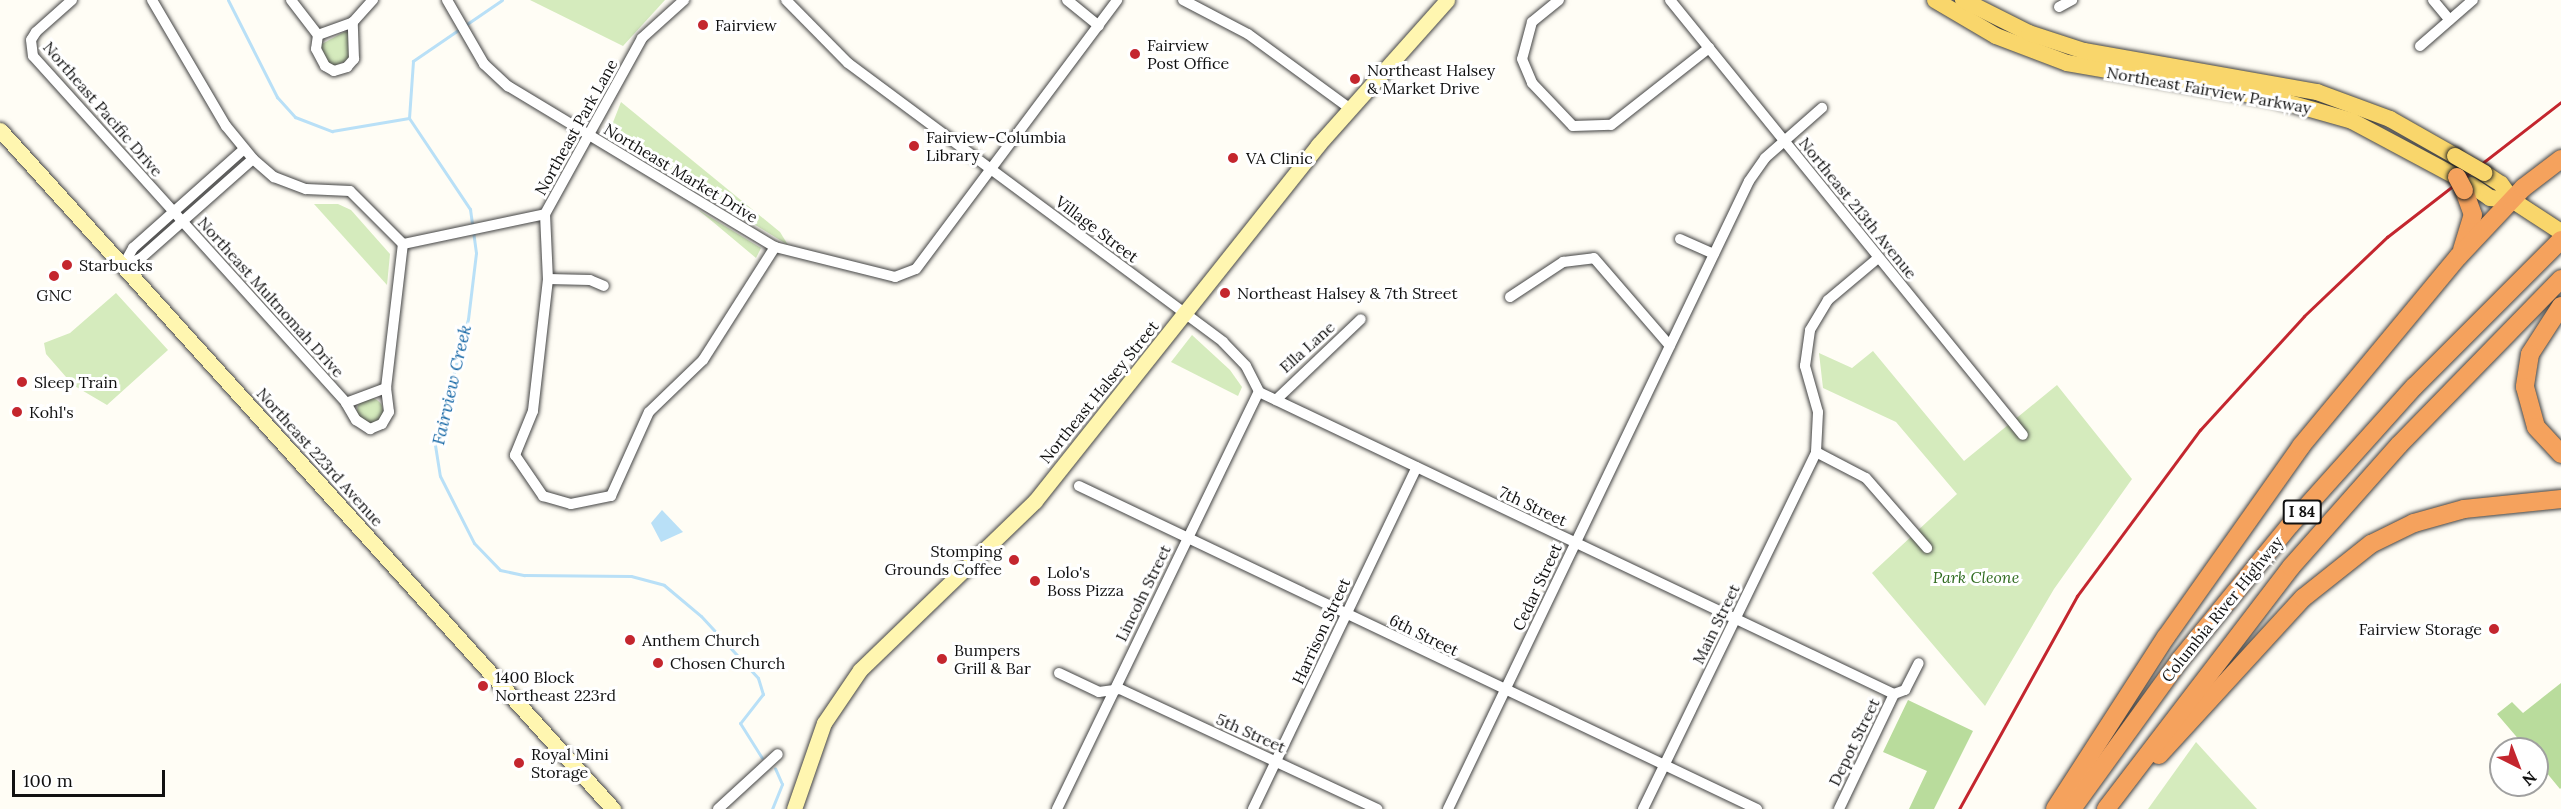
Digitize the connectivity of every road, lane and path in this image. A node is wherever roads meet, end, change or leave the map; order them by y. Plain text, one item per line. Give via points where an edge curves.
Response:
1 (72, 0) edge
2 (152, 0) edge
3 (291, 0) edge
4 (373, 0) edge
5 (447, 0) edge
6 (684, 0) edge
7 (786, 0) edge
8 (1067, 0) edge
9 (1117, 0) edge
10 (1183, 0) edge
11 (1447, 0) edge
12 (1559, 0) edge
13 (1935, 0) edge
14 (1963, 0) edge
15 (2072, 0) edge
16 (2433, 0) edge
17 (2473, 0) edge
18 (1675, 2) edge
19 (2059, 7) dead end
20 (2450, 20) junction
21 (353, 22) junction
22 (1099, 26) junction
23 (318, 35) junction
24 (2420, 46) dead end
25 (1709, 48) junction
26 (1349, 108) junction
27 (1822, 108) dead end
28 (0, 130) edge
29 (591, 136) junction
30 (1784, 140) junction
31 (244, 149) junction
32 (253, 159) junction
33 (2561, 159) edge
34 (992, 169) junction
35 (2458, 180) junction
36 (2512, 200) junction
37 (174, 212) junction
38 (545, 214) junction
39 (183, 222) junction
40 (2561, 232) edge
41 (1680, 239) dead end
42 (2561, 240) edge
43 (403, 244) junction
44 (775, 247) junction
45 (1714, 254) junction
46 (2458, 257) junction
47 (1878, 258) junction
48 (123, 266) junction
49 (548, 279) junction
50 (2561, 279) edge
51 (604, 286) dead end
52 (1510, 297) dead end
53 (2561, 306) edge
54 (1185, 313) junction
55 (1361, 319) dead end
56 (1670, 346) junction
57 (386, 388) junction
58 (1259, 392) junction
59 (1276, 400) junction
60 (346, 403) junction
61 (2023, 435) dead end
62 (1816, 452) junction
63 (2561, 454) edge
64 (1417, 467) junction
65 (1079, 486) dead end
66 (2561, 499) edge
67 (1186, 539) junction
68 (1574, 542) junction
69 (1927, 548) dead end
70 (1346, 614) junction
71 (1735, 618) junction
72 (1919, 663) dead end
73 (1059, 673) dead end
74 (1112, 690) junction
75 (1506, 691) junction
76 (1894, 694) junction
77 (778, 754) dead end
78 (1276, 761) junction
79 (1664, 766) junction
80 (613, 809) edge
81 (718, 809) edge
82 (794, 809) edge
83 (1057, 809) edge
84 (1253, 809) edge
85 (1377, 809) edge
86 (1448, 809) edge
87 (1643, 809) edge
88 (1757, 809) edge
89 (1839, 809) edge
90 (2055, 809) edge
91 (2072, 809) edge
92 (2107, 809) edge

1 - 37 street, Northeast Pacific Drive via 36,32 31,40 33,56
2 - 31 street
3 - 23 street
4 - 21 street
5 - 29 street, Northeast Market Drive via 496,76
6 - 29 street, Northeast Park Lane via 642,38
7 - 34 street, Village Street via 840,56
8 - 22 street
9 - 22 street
10 - 26 street via 1248,34
11 - 26 main road, Northeast Halsey Street
12 - 25 street via 1532,22 1522,59 1532,83 1573,126 1611,124
13 - 35 main road, Northeast Fairview Parkway via 1996,36 2049,57 2107,73 2313,108 2352,121
14 - 36 main road, Northeast Fairview Parkway, bridge via 2029,33 2084,51 2317,92 2390,119 2501,184
15 - 19 street
16 - 20 street
17 - 20 street
18 - 25 street, Northeast 213th Avenue
20 - 24 street
21 - 23 street
21 - 23 street via 354,59 339,70 326,66 316,49
22 - 34 street
25 - 30 street, Northeast 213th Avenue
26 - 54 main road, Northeast Halsey Street
27 - 30 street, Cedar Street
28 - 48 main road, Northeast 223rd Avenue
29 - 38 street, Northeast Park Lane
29 - 44 street, Northeast Market Drive
30 - 45 street, Cedar Street via 1749,181
30 - 47 street, Northeast 213th Avenue
31 - 32 street
31 - 37 street
32 - 39 street
32 - 43 street via 274,177 306,189 350,191
33 - 36 highway
34 - 44 street, Northeast Market Drive via 906,277
34 - 54 street, Village Street
35 - 36 main road, Northeast Fairview Parkway via 2490,198
35 - 46 highway via 2472,222
36 - 40 main road, Northeast Fairview Parkway
36 - 46 highway
37 - 39 street, Northeast Multnomah Drive
37 - 48 street via 133,248
38 - 43 street, Northeast Park Lane
38 - 49 street
39 - 48 street
39 - 60 street, Northeast Multnomah Drive
41 - 45 street
42 - 91 highway, Columbia River Highway / I 84 via 2414,387 2298,516 2173,670
43 - 57 street, Northeast Multnomah Drive
44 - 49 street via 703,360 649,412 616,489 601,502 571,504 543,496 515,455 532,411
45 - 56 street, Cedar Street
46 - 90 highway via 2270,487
47 - 61 street, Northeast 213th Avenue
47 - 62 street via 1828,300 1810,330 1805,366 1819,425
48 - 80 main road, Northeast 223rd Avenue
49 - 51 street via 590,280
50 - 92 highway, Columbia River Highway / I 84 via 2454,386 2307,549 2206,672
52 - 56 street via 1563,262 1594,258
53 - 63 highway via 2530,354 2525,387 2536,427
54 - 58 street via 1234,353
54 - 82 main road, Northeast Halsey Street via 1035,501 860,670 824,723
55 - 59 street, Ella Lane
56 - 68 street, Cedar Street
57 - 60 street
57 - 60 street, Northeast Multnomah Drive via 388,412 377,428 363,428
58 - 59 street, 7th Street
58 - 67 street, Lincoln Street
59 - 64 street, 7th Street
62 - 69 street via 1866,478
62 - 71 street, Main Street
64 - 68 street, 7th Street
64 - 70 street, Harrison Street
65 - 67 street, 6th Street
66 - 92 highway via 2435,516 2356,553 2270,632
67 - 70 street, 6th Street
67 - 74 street, Lincoln Street
68 - 71 street, 7th Street
68 - 75 street, Cedar Street
70 - 75 street, 6th Street
70 - 78 street, Harrison Street
71 - 76 street, 7th Street
71 - 79 street, Main Street
72 - 76 street, Depot Street via 1905,690
73 - 74 street, 5th Street via 1099,692
74 - 78 street, 5th Street via 1120,689
74 - 83 street, Lincoln Street
75 - 79 street, 6th Street
75 - 86 street, Cedar Street
76 - 89 street, Depot Street
77 - 81 street
78 - 84 street, Harrison Street
78 - 85 street, 5th Street
79 - 87 street, Main Street
79 - 88 street, 6th Street

